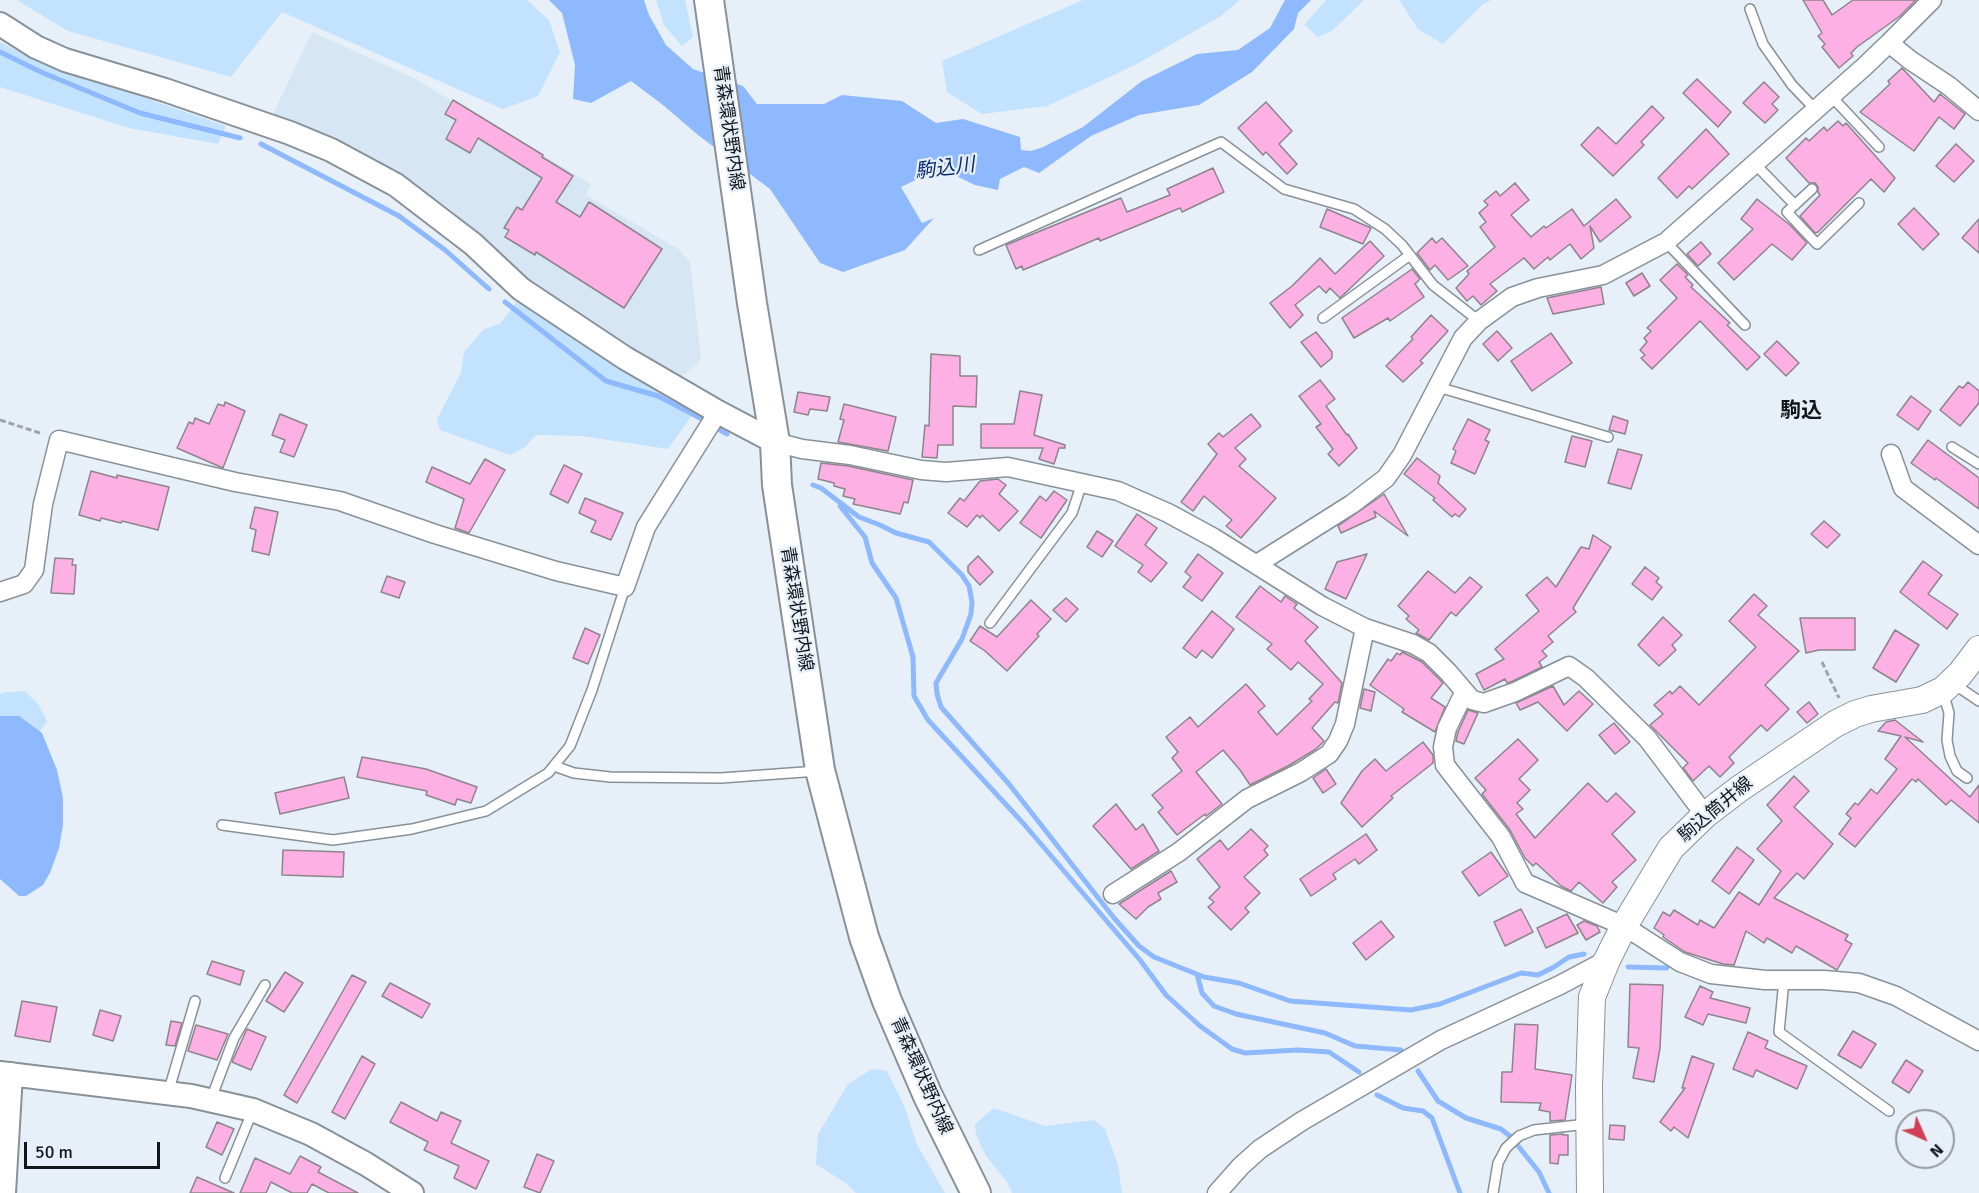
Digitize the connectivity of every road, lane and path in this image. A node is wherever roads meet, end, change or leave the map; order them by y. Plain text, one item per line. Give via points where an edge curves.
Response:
1 (709, 0) edge
2 (1932, 0) edge
3 (1750, 9) dead end
4 (0, 24) edge
5 (1889, 43) junction
6 (1831, 96) junction
7 (1815, 109) junction
8 (1979, 111) edge
9 (1879, 147) dead end
10 (1755, 164) junction
11 (1812, 189) dead end
12 (1859, 203) dead end
13 (1795, 205) junction
14 (1666, 242) junction
15 (979, 250) dead end
16 (1410, 255) junction
17 (1323, 318) dead end
18 (1479, 321) junction
19 (1744, 325) dead end
20 (1438, 387) junction
21 (718, 412) junction
22 (0, 420) edge
23 (1608, 437) dead end
24 (59, 440) junction
25 (775, 442) junction
26 (1952, 447) dead end
27 (1892, 454) dead end
28 (1979, 464) edge
29 (1082, 483) junction
30 (1979, 545) edge
31 (1257, 564) junction
32 (625, 587) junction
33 (0, 592) edge
34 (990, 622) dead end
35 (1365, 628) junction
36 (1979, 649) edge
37 (1947, 686) junction
38 (1464, 693) junction
39 (1979, 701) edge
40 (554, 766) junction
41 (820, 770) junction
42 (1967, 778) dead end
43 (1705, 815) junction
44 (222, 825) dead end
45 (1113, 894) dead end
46 (1624, 926) junction
47 (1607, 960) junction
48 (1784, 980) junction
49 (265, 985) dead end
50 (195, 1001) dead end
51 (1979, 1041) edge
52 (6, 1073) edge
53 (168, 1094) junction
54 (210, 1100) junction
55 (253, 1110) junction
56 (1889, 1111) dead end
57 (1590, 1124) junction
58 (225, 1178) dead end
59 (4, 1193) edge
60 (412, 1193) edge
61 (976, 1193) edge
62 (1218, 1193) edge
63 (1493, 1193) edge
64 (1590, 1193) edge

1 - 25 main road, 青森環状野内線
2 - 5 street
3 - 7 lane via 1763,44
4 - 21 street via 65,60 290,133 396,185 473,244 521,289 625,358
5 - 6 street
5 - 8 street
6 - 7 street
6 - 9 lane
7 - 10 street
10 - 13 lane
10 - 14 street
11 - 13 lane
12 - 13 lane via 1817,244 1787,212
14 - 18 street via 1603,275 1512,297
14 - 19 lane
15 - 16 lane via 1221,142 1284,189 1354,209 1384,229
16 - 17 lane
16 - 18 lane via 1433,285
18 - 20 street via 1463,338
20 - 23 lane
20 - 31 street via 1386,478
21 - 25 street
21 - 32 street via 646,527
22 - 24 path
24 - 32 street via 235,482 340,501 545,568
24 - 33 street via 43,504 34,570 24,584
25 - 29 street via 921,470 1008,467
25 - 41 main road, 青森環状野内線 via 777,485
26 - 28 lane
27 - 30 street via 1903,488
29 - 31 street via 1118,491 1168,513
29 - 34 lane via 1072,513
31 - 35 street
32 - 40 lane via 570,746
35 - 38 street via 1429,653
35 - 45 street via 1345,724 1329,754 1247,799 1179,852
36 - 37 main road, 駒込筒井線
37 - 39 lane
37 - 42 lane via 1950,756 1957,771
37 - 43 main road, 駒込筒井線 via 1922,700 1871,709 1845,719
38 - 43 street via 1484,703 1569,666 1647,738
38 - 46 street via 1447,728 1445,765 1501,837 1525,883
40 - 41 lane via 574,773 610,777 721,778
40 - 44 lane via 486,811 412,829 333,840
41 - 61 main road, 青森環状野内線 via 864,937 887,1001
43 - 46 main road, 駒込筒井線 via 1671,848
46 - 47 main road, 駒込筒井線
46 - 48 street via 1680,962 1711,974
47 - 57 main road, 駒込筒井線 via 1592,997
47 - 62 street via 1441,1040 1302,1121 1260,1149
48 - 51 street via 1859,983 1896,996
48 - 56 lane via 1779,1032
49 - 54 lane via 234,1038
50 - 53 lane
52 - 53 street
52 - 59 street
53 - 54 street
54 - 55 street
55 - 58 lane
55 - 60 street via 311,1134
57 - 63 lane via 1534,1130 1519,1136 1498,1163
57 - 64 main road, 駒込筒井線

